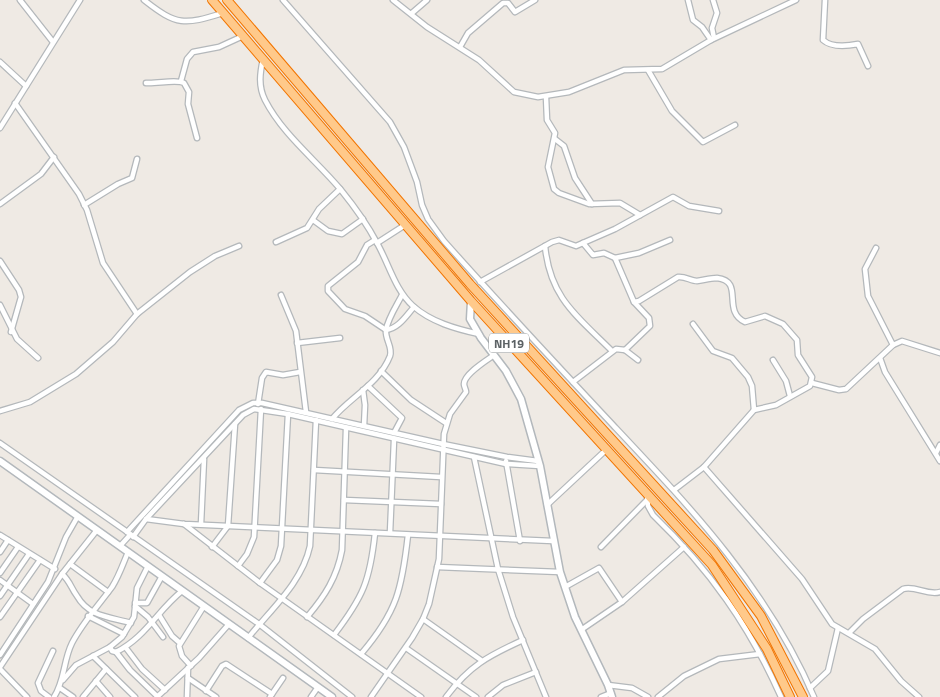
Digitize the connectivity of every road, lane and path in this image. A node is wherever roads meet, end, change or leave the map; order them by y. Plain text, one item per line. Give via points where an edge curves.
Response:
1 (20, 0) edge
2 (80, 0) edge
3 (144, 0) edge
4 (212, 0) edge
5 (227, 0) edge
6 (284, 0) edge
7 (393, 0) edge
8 (427, 0) edge
9 (535, 0) edge
10 (688, 0) edge
11 (713, 0) edge
12 (796, 0) edge
13 (825, 0) edge
14 (223, 13) junction
15 (412, 13) junction
16 (243, 36) junction
17 (712, 39) junction
18 (53, 42) junction
19 (460, 47) junction
20 (263, 59) junction
21 (0, 62) edge
22 (868, 66) dead end
23 (648, 70) junction
24 (181, 81) junction
25 (146, 83) dead end
26 (26, 86) junction
27 (546, 97) junction
28 (15, 103) junction
29 (735, 125) dead end
30 (0, 128) edge
31 (197, 138) dead end
32 (555, 139) junction
33 (54, 157) junction
34 (137, 159) dead end
35 (340, 189) junction
36 (0, 204) edge
37 (592, 204) junction
38 (84, 205) junction
39 (719, 211) dead end
40 (640, 215) junction
41 (363, 219) junction
42 (313, 220) junction
43 (406, 224) junction
44 (670, 240) dead end
45 (276, 242) dead end
46 (376, 242) junction
47 (583, 243) junction
48 (239, 246) dead end
49 (545, 246) junction
50 (876, 248) dead end
51 (615, 258) junction
52 (0, 261) edge
53 (480, 282) junction
54 (281, 295) dead end
55 (402, 295) junction
56 (471, 302) junction
57 (634, 302) junction
58 (0, 305) edge
59 (414, 307) junction
60 (137, 314) junction
61 (693, 324) dead end
62 (386, 330) junction
63 (11, 332) junction
64 (479, 334) junction
65 (340, 338) dead end
66 (297, 343) junction
67 (893, 345) junction
68 (624, 350) junction
69 (612, 351) junction
70 (940, 353) edge
71 (494, 355) junction
72 (38, 358) dead end
73 (880, 358) junction
74 (638, 360) dead end
75 (773, 360) dead end
76 (381, 371) junction
77 (300, 372) junction
78 (573, 382) junction
79 (812, 383) junction
80 (368, 386) junction
81 (363, 390) junction
82 (790, 396) junction
83 (258, 403) junction
84 (259, 409) junction
85 (754, 410) junction
86 (0, 411) edge
87 (306, 412) junction
88 (288, 414) junction
89 (317, 415) junction
90 (332, 419) junction
91 (316, 421) junction
92 (446, 423) junction
93 (235, 424) junction
94 (364, 426) junction
95 (346, 429) junction
96 (394, 433) junction
97 (394, 440) junction
98 (0, 442) edge
99 (443, 444) junction
100 (940, 445) edge
101 (607, 449) junction
102 (442, 450) junction
103 (936, 453) junction
104 (474, 457) junction
105 (507, 458) junction
106 (204, 459) junction
107 (0, 461) edge
108 (940, 461) edge
109 (506, 464) junction
110 (539, 464) junction
111 (704, 467) junction
112 (314, 470) junction
113 (345, 470) junction
114 (393, 473) junction
115 (441, 477) junction
116 (674, 490) junction
117 (647, 497) junction
118 (344, 500) junction
119 (392, 501) junction
120 (441, 504) junction
121 (547, 505) junction
122 (78, 516) junction
123 (146, 519) junction
124 (184, 524) junction
125 (201, 524) junction
126 (228, 526) junction
127 (256, 526) junction
128 (284, 528) junction
129 (97, 530) junction
130 (311, 530) junction
131 (343, 531) junction
132 (375, 533) junction
133 (390, 533) junction
134 (0, 535) edge
135 (130, 535) junction
136 (408, 535) junction
137 (439, 537) junction
138 (491, 539) junction
139 (8, 540) junction
140 (520, 541) junction
141 (553, 541) junction
142 (120, 546) junction
143 (18, 547) junction
144 (212, 547) junction
145 (601, 547) dead end
146 (684, 547) junction
147 (1, 550) edge
148 (128, 552) junction
149 (29, 554) junction
150 (40, 560) junction
151 (70, 564) junction
152 (148, 566) junction
153 (238, 566) junction
154 (437, 567) junction
155 (55, 569) junction
156 (498, 569) junction
157 (560, 572) junction
158 (0, 574) edge
159 (62, 574) junction
160 (162, 576) junction
161 (0, 580) edge
162 (260, 583) junction
163 (8, 584) junction
164 (565, 587) junction
165 (182, 590) junction
166 (18, 591) junction
167 (108, 592) junction
168 (940, 592) edge
169 (0, 596) edge
170 (281, 598) junction
171 (622, 602) junction
172 (33, 604) junction
173 (135, 605) junction
174 (204, 606) junction
175 (89, 614) junction
176 (159, 615) junction
177 (0, 617) edge
178 (308, 617) junction
179 (423, 619) junction
180 (153, 623) junction
181 (131, 624) junction
182 (229, 624) junction
183 (259, 624) junction
184 (838, 628) junction
185 (581, 630) junction
186 (849, 633) junction
187 (124, 634) junction
188 (334, 635) junction
189 (163, 637) dead end
190 (248, 638) junction
191 (523, 640) junction
192 (180, 644) junction
193 (110, 647) junction
194 (126, 648) junction
195 (406, 648) junction
196 (53, 651) dead end
197 (116, 652) junction
198 (361, 654) junction
199 (760, 654) junction
200 (0, 655) edge
201 (93, 656) junction
202 (481, 660) junction
203 (190, 667) junction
204 (0, 668) edge
205 (106, 669) junction
206 (388, 672) junction
207 (536, 672) junction
208 (188, 678) junction
209 (283, 678) dead end
210 (63, 680) junction
211 (96, 681) junction
212 (456, 683) junction
213 (608, 684) junction
214 (318, 687) junction
215 (60, 688) junction
216 (810, 688) junction
217 (165, 690) junction
218 (206, 690) junction
219 (611, 695) edge
220 (271, 696) edge
221 (27, 697) edge
222 (49, 697) edge
223 (54, 697) edge
224 (73, 697) edge
225 (82, 697) edge
226 (110, 697) edge
227 (135, 697) edge
228 (158, 697) edge
229 (188, 697) edge
230 (216, 697) edge
231 (311, 697) edge
232 (332, 697) edge
233 (352, 697) edge
234 (370, 697) edge
235 (421, 697) edge
236 (446, 697) edge
237 (476, 697) edge
238 (488, 697) edge
239 (546, 697) edge
240 (601, 697) edge
241 (648, 697) edge
242 (658, 697) edge
243 (781, 697) edge
244 (790, 697) edge
245 (803, 697) edge
246 (814, 697) edge
247 (919, 697) edge

1 - 18 street
2 - 18 street
3 - 14 street via 178,21 191,22
4 - 14 highway, NH19
5 - 245 highway, NH19 via 476,290 714,550 765,623
6 - 53 street via 390,122 404,147 428,220
7 - 15 street
8 - 15 street
9 - 19 street via 515,12 508,3 503,3 468,33
10 - 17 street via 694,20
11 - 17 street via 717,12
12 - 17 street
13 - 22 street via 825,42 842,46 858,44
14 - 16 highway, NH19
15 - 19 street via 427,27
16 - 20 highway, NH19
16 - 24 street via 219,47 193,52
17 - 23 street via 662,69
18 - 26 street
19 - 27 street via 514,92
20 - 35 street via 260,75 264,98 288,133
20 - 43 highway, NH19
21 - 26 street
23 - 27 street via 624,70 569,92
23 - 29 street via 672,111 701,140 708,141
24 - 25 street
24 - 31 street via 189,92 188,104
26 - 28 street
27 - 32 street via 547,120
28 - 30 street
28 - 33 street
32 - 37 street via 564,146 575,178
32 - 37 street via 548,167 554,188 559,193
33 - 36 street via 41,174
33 - 38 street
34 - 38 street via 132,178
35 - 41 street
35 - 42 street via 319,209
37 - 40 street via 620,203
38 - 60 street via 103,263
39 - 40 street via 689,206 672,197
40 - 47 street
41 - 42 street via 342,234 328,231
41 - 46 street
42 - 45 street via 303,231
43 - 46 street
43 - 56 highway, NH19
44 - 51 street via 639,253
46 - 55 street
46 - 62 street via 367,245 358,262 327,289 345,309 365,316
47 - 49 street via 574,246 560,240
47 - 51 street via 593,255 604,253
48 - 60 street via 200,265
49 - 53 street
49 - 69 street via 550,278 556,291
50 - 67 street via 864,269 868,296
51 - 57 street
52 - 63 street via 21,297
53 - 78 street
54 - 66 street via 293,321
55 - 59 street
55 - 62 street
56 - 64 street via 469,314
56 - 101 highway, NH19
57 - 68 street via 649,318 650,326
57 - 79 street via 678,277 697,281 710,278 724,280 731,285 737,317 746,322 761,316 774,319 795,337 798,355 811,372
58 - 63 street
59 - 62 street via 401,322
59 - 64 street via 439,322
60 - 86 street via 113,342 76,374 30,402
61 - 85 street via 713,351 732,358 748,377
62 - 76 street via 391,354
63 - 72 street
64 - 71 street
65 - 66 street
66 - 77 street
67 - 70 street via 908,341
67 - 73 street
68 - 69 street
68 - 74 street
69 - 78 street
71 - 92 street via 466,378 466,392
71 - 110 street via 521,399
73 - 79 street via 844,390
73 - 103 street
75 - 82 street via 786,381
76 - 80 street
76 - 92 street via 411,400
77 - 83 street via 283,375 266,372
77 - 87 street
78 - 116 street
79 - 82 street
80 - 81 street
80 - 96 street via 402,418
81 - 90 street
81 - 94 street via 366,405
82 - 85 street via 772,406
83 - 84 street
83 - 87 street
83 - 135 street via 245,405 239,410
84 - 88 street
84 - 93 street via 248,411
84 - 127 street
85 - 111 street
87 - 89 street
88 - 91 street
88 - 128 street
89 - 90 street
89 - 91 street
90 - 94 street
91 - 95 street
91 - 112 street
92 - 99 street
93 - 106 street
93 - 126 street
94 - 96 street
95 - 97 street
95 - 113 street
96 - 99 street
97 - 102 street
97 - 114 street
98 - 135 street
99 - 102 street
99 - 105 street
100 - 103 street
101 - 117 highway, NH19
101 - 121 street
102 - 104 street
102 - 115 street
103 - 108 street
104 - 109 street
104 - 138 street
105 - 109 street
105 - 110 street
106 - 123 street
106 - 125 street
107 - 122 street
109 - 110 street
109 - 140 street
110 - 121 street
111 - 116 street
111 - 184 street via 785,558 828,620
112 - 113 street
112 - 130 street
113 - 114 street
113 - 118 street
114 - 115 street
114 - 119 street
115 - 120 street
116 - 216 street via 750,582 777,623
117 - 145 street
117 - 146 street via 654,515
117 - 244 highway, NH19 via 726,584 767,649
118 - 119 street
118 - 131 street
119 - 120 street
119 - 133 street
120 - 137 street
121 - 141 street
122 - 129 street
122 - 155 street via 66,537
123 - 124 street
123 - 135 street
124 - 125 street
124 - 144 street
125 - 126 street
126 - 127 street
126 - 144 street
127 - 128 street
127 - 153 street via 252,547
128 - 130 street
128 - 162 street via 277,560
129 - 142 street
129 - 151 street
130 - 131 street
130 - 170 street via 309,553 302,574
131 - 132 street
131 - 178 street via 339,565 332,583
132 - 133 street
132 - 188 street via 366,585
133 - 136 street
134 - 139 street
135 - 142 street
135 - 183 street
136 - 137 street
136 - 198 street via 398,597 388,618
137 - 138 street
137 - 154 street
138 - 140 street
138 - 156 street
139 - 143 street
139 - 147 street
140 - 141 street
141 - 157 street
142 - 148 street
143 - 149 street
143 - 158 street
144 - 153 street
146 - 171 street
146 - 199 street via 722,590
148 - 152 street
148 - 167 street via 120,574
149 - 150 street
149 - 163 street
150 - 155 street
150 - 166 street
151 - 159 street
151 - 167 street
152 - 160 street
152 - 173 street via 137,588
153 - 162 street
154 - 156 street
154 - 179 street
155 - 172 street
156 - 157 street
156 - 191 street
157 - 164 street
159 - 175 street
159 - 204 street
160 - 165 street
160 - 173 street via 147,603
161 - 163 street
162 - 170 street
163 - 166 street
163 - 169 street
164 - 171 street via 599,568
164 - 185 street
165 - 174 street
165 - 176 street
166 - 172 street
166 - 177 street
167 - 175 street
168 - 186 street via 929,594 903,589
170 - 178 street
170 - 183 street
171 - 185 street
172 - 200 street
173 - 180 street
173 - 181 street
174 - 182 street
174 - 192 street
175 - 181 street
175 - 187 street
175 - 210 street via 67,655
176 - 180 street
176 - 192 street
178 - 188 street
179 - 195 street
179 - 202 street
180 - 189 street
180 - 194 street
181 - 187 street
182 - 190 street
182 - 203 street
183 - 190 street
183 - 233 street
184 - 186 street
184 - 216 street via 828,672
185 - 213 street
186 - 247 street via 879,653 901,681
187 - 193 street
188 - 198 street
190 - 214 street
191 - 202 street
191 - 207 street
192 - 203 street via 182,656
193 - 197 street
193 - 201 street
194 - 197 street
194 - 217 street via 142,669
195 - 206 street
195 - 212 street
196 - 222 street via 38,683
197 - 228 street
198 - 206 street
199 - 242 street via 719,659 684,676
199 - 243 street
201 - 205 street
201 - 210 street via 76,665
202 - 212 street
203 - 208 street
203 - 217 street
204 - 221 street
205 - 211 street
205 - 227 street
206 - 234 street
206 - 235 street
207 - 238 street via 503,685
207 - 239 street
208 - 218 street
208 - 229 street
209 - 220 street
210 - 215 street
211 - 225 street
211 - 226 street
212 - 236 street
212 - 237 street
213 - 219 street
213 - 241 street via 632,688
214 - 231 street
214 - 232 street
215 - 223 street
215 - 224 street
216 - 246 street
217 - 228 street
218 - 220 street via 226,664
218 - 230 street
219 - 240 street

